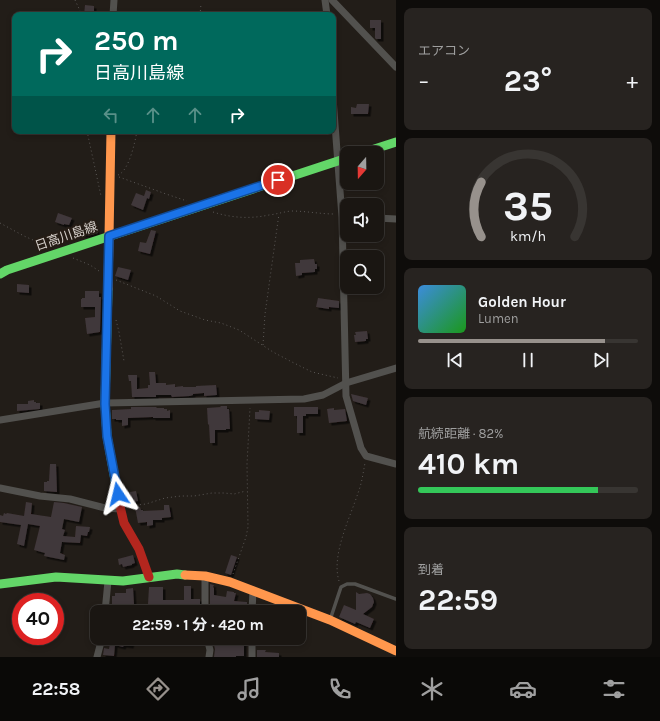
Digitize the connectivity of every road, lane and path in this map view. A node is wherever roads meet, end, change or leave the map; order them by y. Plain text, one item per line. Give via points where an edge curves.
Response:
1 (75, 0) edge
2 (114, 0) edge
3 (325, 0) edge
4 (332, 0) edge
5 (201, 4) dead end
6 (81, 12) edge
7 (113, 12) edge
8 (200, 12) edge
9 (327, 12) edge
10 (396, 67) edge
11 (336, 118) edge
12 (87, 134) edge
13 (110, 134) edge
14 (136, 134) edge
15 (396, 142) edge
16 (340, 146) edge
17 (384, 146) edge
18 (340, 160) edge
19 (101, 196) dead end
20 (190, 202) dead end
21 (203, 205) junction
22 (279, 213) junction
23 (340, 216) edge
24 (384, 218) edge
25 (396, 219) edge
26 (0, 223) edge
27 (109, 236) junction
28 (343, 242) edge
29 (49, 247) dead end
30 (61, 252) junction
31 (0, 274) edge
32 (108, 276) junction
33 (116, 320) dead end
34 (263, 345) junction
35 (124, 361) dead end
36 (396, 368) edge
37 (344, 384) junction
38 (250, 399) junction
39 (105, 404) junction
40 (0, 420) edge
41 (366, 456) junction
42 (396, 464) edge
43 (0, 488) edge
44 (247, 490) junction
45 (120, 509) junction
46 (205, 576) junction
47 (149, 577) junction
48 (108, 581) junction
49 (230, 582) junction
50 (0, 584) edge
51 (341, 587) junction
52 (252, 590) junction
53 (396, 599) edge
54 (106, 605) edge
55 (205, 605) edge
56 (252, 605) edge
57 (330, 620) junction
58 (100, 645) edge
59 (209, 645) edge
60 (252, 645) edge
61 (396, 651) edge
62 (97, 657) edge
63 (209, 657) edge
64 (252, 657) edge

1 - 6 path
2 - 7 street
3 - 9 street
4 - 10 street
5 - 8 path
11 - 16 street
12 - 19 path
13 - 27 street
14 - 20 path via 127,165 121,174 116,176
15 - 17 street
18 - 21 street, 日高川島線
21 - 22 path via 214,213 239,218
21 - 27 street, 日高川島線
22 - 23 path via 293,211
22 - 34 path
24 - 25 street
26 - 29 path
27 - 30 street, 日高川島線
27 - 32 street
28 - 37 street
30 - 31 street, 日高川島線
30 - 32 path
32 - 34 path via 156,296 180,311 239,330
32 - 39 street
33 - 35 path
34 - 37 path via 312,372 338,378
36 - 37 street
37 - 38 street via 323,396
37 - 41 street via 347,402
38 - 39 street
38 - 44 path
39 - 40 street
39 - 45 street via 107,436
41 - 42 street
41 - 51 path via 360,489 340,549 338,577
43 - 45 street
44 - 45 path via 234,494 212,493 166,498
44 - 49 path via 248,527
45 - 47 street
46 - 47 street via 177,574
46 - 49 street
46 - 55 street
47 - 48 street
48 - 50 street via 56,577
48 - 54 street
49 - 52 street
51 - 53 lane via 355,584
51 - 57 lane
52 - 56 street
52 - 57 street
57 - 61 street
58 - 62 street
59 - 63 street
60 - 64 street

